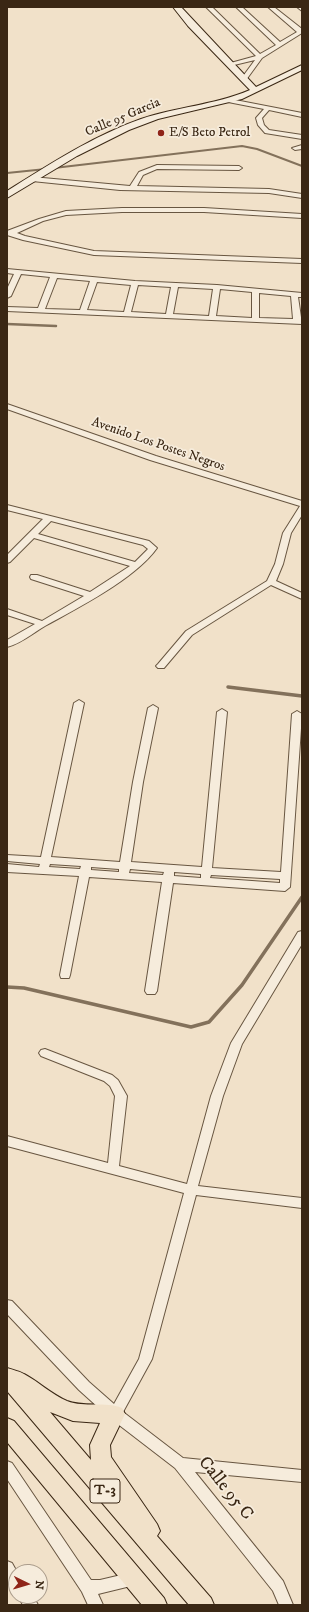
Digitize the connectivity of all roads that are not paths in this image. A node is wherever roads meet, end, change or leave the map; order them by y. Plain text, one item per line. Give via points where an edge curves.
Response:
1 (178, 7) edge
2 (209, 7) edge
3 (239, 7) edge
4 (271, 7) edge
5 (300, 7) edge
6 (302, 9) edge
7 (301, 31) edge
8 (280, 44) junction
9 (260, 57) junction
10 (230, 64) junction
11 (302, 67) edge
12 (244, 79) junction
13 (255, 91) junction
14 (230, 101) junction
15 (268, 108) junction
16 (302, 115) edge
17 (302, 137) edge
18 (239, 168) dead end
19 (32, 180) junction
20 (133, 188) junction
21 (7, 195) edge
22 (302, 196) edge
23 (302, 216) edge
24 (9, 233) edge
25 (302, 261) edge
26 (7, 271) edge
27 (18, 272) junction
28 (54, 276) junction
29 (94, 280) junction
30 (135, 283) junction
31 (175, 285) junction
32 (216, 287) junction
33 (256, 292) junction
34 (298, 295) edge
35 (7, 296) edge
36 (7, 309) edge
37 (40, 311) junction
38 (82, 313) junction
39 (127, 314) junction
40 (169, 317) junction
41 (212, 319) junction
42 (255, 321) junction
43 (299, 322) edge
44 (7, 406) edge
45 (302, 504) edge
46 (7, 507) edge
47 (302, 508) edge
48 (50, 517) junction
49 (32, 535) junction
50 (7, 560) edge
51 (137, 565) junction
52 (34, 577) dead end
53 (271, 582) junction
54 (91, 595) junction
55 (302, 596) edge
56 (7, 612) edge
57 (43, 624) junction
58 (7, 644) edge
59 (161, 666) dead end
60 (80, 703) dead end
61 (153, 708) dead end
62 (222, 712) dead end
63 (297, 714) dead end
64 (7, 858) edge
65 (44, 866) junction
66 (7, 868) edge
67 (85, 868) junction
68 (206, 870) junction
69 (124, 871) junction
70 (248, 873) junction
71 (169, 874) junction
72 (286, 876) junction
73 (205, 881) junction
74 (247, 884) junction
75 (302, 935) edge
76 (65, 976) dead end
77 (151, 991) dead end
78 (45, 1053) dead end
79 (7, 1141) edge
80 (113, 1169) junction
81 (192, 1190) junction
82 (302, 1203) edge
83 (7, 1305) edge
84 (7, 1372) edge
85 (7, 1377) edge
86 (115, 1414) junction
87 (7, 1428) edge
88 (180, 1464) junction
89 (7, 1467) edge
90 (302, 1476) edge
91 (171, 1568) junction
92 (134, 1580) junction
93 (87, 1587) junction
94 (96, 1605) edge
95 (156, 1605) edge
96 (203, 1605) edge
97 (286, 1605) edge

1 - 10 street
2 - 9 street
3 - 8 street
4 - 7 street
5 - 6 street
7 - 8 street
8 - 9 street
9 - 10 street
9 - 12 street
10 - 12 street
11 - 13 street, Calle 95 Garcia
12 - 13 street
13 - 14 street, Calle 95 Garcia
14 - 15 street
14 - 19 street, Calle 95 Garcia via 143,121 57,163
15 - 16 street
15 - 17 street via 259,118 267,132
18 - 20 street via 157,167 137,175
19 - 20 street
19 - 21 street, Calle 95 Garcia
20 - 22 street via 270,191
23 - 24 street via 204,210 66,213
24 - 25 street via 94,253
26 - 27 street
27 - 28 street
27 - 35 street
28 - 29 street
28 - 37 street
29 - 30 street
29 - 38 street
30 - 31 street
30 - 39 street
31 - 32 street
31 - 40 street
32 - 33 street
32 - 41 street
33 - 34 street
33 - 42 street
34 - 43 street
36 - 37 street
37 - 38 street
38 - 39 street
39 - 40 street
40 - 41 street
41 - 42 street
42 - 43 street
44 - 45 street, Avenido Los Postes Negros via 153,458
46 - 48 street
47 - 53 street via 287,533 279,564
48 - 49 street
48 - 51 street via 146,543 153,548 151,554
49 - 50 street
49 - 51 street
51 - 54 street
52 - 54 street
53 - 55 street
53 - 59 street via 189,633
54 - 57 street
56 - 57 street
57 - 58 street
60 - 65 street
61 - 69 street
62 - 68 street
63 - 72 street
64 - 65 street
65 - 66 street
65 - 67 street
67 - 69 street
67 - 76 street
68 - 70 street
68 - 71 street
68 - 73 street
69 - 71 street
70 - 72 street
70 - 74 street
71 - 73 street
71 - 77 street
72 - 74 street via 285,887
73 - 74 street
75 - 81 street via 237,1043 217,1096
78 - 80 street via 108,1078 118,1088 121,1096
79 - 80 street
80 - 81 street
81 - 82 street
81 - 86 street via 144,1359
83 - 86 street, Calle 95 C via 84,1386
84 - 86 main road via 45,1400 74,1413 92,1416
85 - 91 main road, T-3
86 - 88 street, Calle 95 C
86 - 91 main road via 100,1445 101,1460
87 - 92 main road, T-3
88 - 90 street
88 - 97 street, Calle 95 C via 278,1586
89 - 93 street
91 - 96 main road, T-3
92 - 93 street
92 - 95 main road, T-3
93 - 94 street

